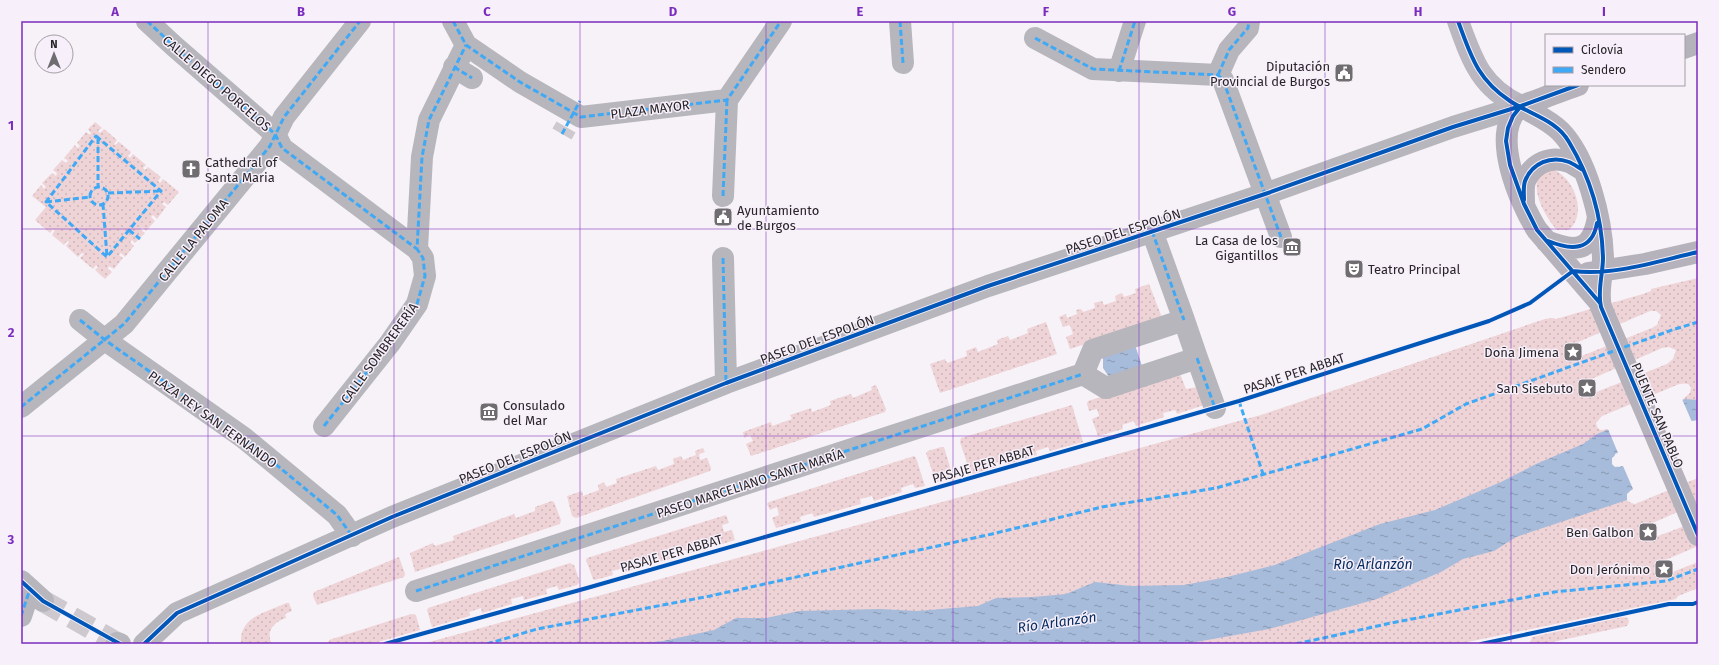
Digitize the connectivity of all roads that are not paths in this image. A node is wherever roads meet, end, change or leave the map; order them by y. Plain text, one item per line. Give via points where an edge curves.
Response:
1 (147, 21) edge
2 (360, 21) edge
3 (453, 21) edge
4 (781, 21) edge
5 (900, 21) edge
6 (1135, 21) edge
7 (1249, 21) edge
8 (1458, 21) edge
9 (1035, 38) dead end
10 (1698, 43) edge
11 (466, 44) junction
12 (1685, 48) edge
13 (903, 63) dead end
14 (1119, 71) junction
15 (1218, 75) junction
16 (1575, 86) edge
17 (727, 100) junction
18 (1521, 106) junction
19 (275, 134) junction
20 (1583, 170) junction
21 (1265, 194) junction
22 (723, 196) dead end
23 (1524, 204) junction
24 (1598, 217) junction
25 (1152, 231) junction
26 (1281, 237) dead end
27 (1546, 241) junction
28 (417, 249) junction
29 (1698, 252) edge
30 (723, 258) dead end
31 (1573, 271) junction
32 (1603, 271) junction
33 (1600, 303) junction
34 (80, 320) dead end
35 (1184, 320) junction
36 (105, 340) junction
37 (1197, 358) junction
38 (1083, 374) junction
39 (726, 383) junction
40 (21, 407) edge
41 (1215, 408) dead end
42 (324, 426) dead end
43 (1698, 535) edge
44 (352, 536) junction
45 (31, 590) edge
46 (416, 591) dead end
47 (21, 616) edge
48 (144, 644) edge

1 - 19 street, CALLE DIEGO PORCELOS
2 - 19 street, CALLE LA PALOMA via 284,117
3 - 11 street
4 - 17 street
5 - 13 street
6 - 14 street
7 - 15 street via 1248,28 1229,50
8 - 18 main road via 1476,67 1484,78 1500,94
9 - 14 street via 1092,69
10 - 12 highway
11 - 17 street, PLAZA MAYOR via 520,82 581,117
11 - 28 street, CALLE SOMBRERERÍA via 463,73 429,120 422,157
14 - 15 street
15 - 21 street via 1223,80
16 - 18 highway
17 - 22 street
18 - 20 highway via 1546,120 1569,140
18 - 21 street, PASEO DEL ESPOLÓN via 1452,127
18 - 23 highway via 1513,116 1506,141 1510,165
19 - 28 street, CALLE DIEGO PORCELOS via 282,148
19 - 36 street, CALLE LA PALOMA via 270,146 124,324
20 - 23 highway via 1570,162 1554,159 1541,162 1532,170 1525,182
20 - 24 highway via 1595,201
21 - 25 street, PASEO DEL ESPOLÓN
21 - 26 street
23 - 27 highway via 1533,224
24 - 27 highway via 1592,239 1584,245 1573,248
24 - 32 highway
25 - 35 street, PASEO DEL ESPOLÓN
25 - 39 street, PASEO DEL ESPOLÓN via 988,286
27 - 31 highway
28 - 42 street, CALLE SOMBRERERÍA via 423,258 425,276 417,304 390,343
29 - 32 highway
30 - 39 street
31 - 32 highway
31 - 33 highway
32 - 33 highway
33 - 43 highway, PUENTE SAN PABLO
34 - 36 street, PLAZA REY SAN FERNANDO
35 - 37 street
35 - 38 street via 1092,350
36 - 40 street
36 - 44 street, PLAZA REY SAN FERNANDO via 244,438 337,515
37 - 38 street via 1106,388
37 - 41 street
38 - 46 street, PASEO MARCELIANO SANTA MARÍA
39 - 44 street, PASEO DEL ESPOLÓN via 392,517
44 - 48 street, PASEO DEL ESPOLÓN via 177,613
45 - 47 street

